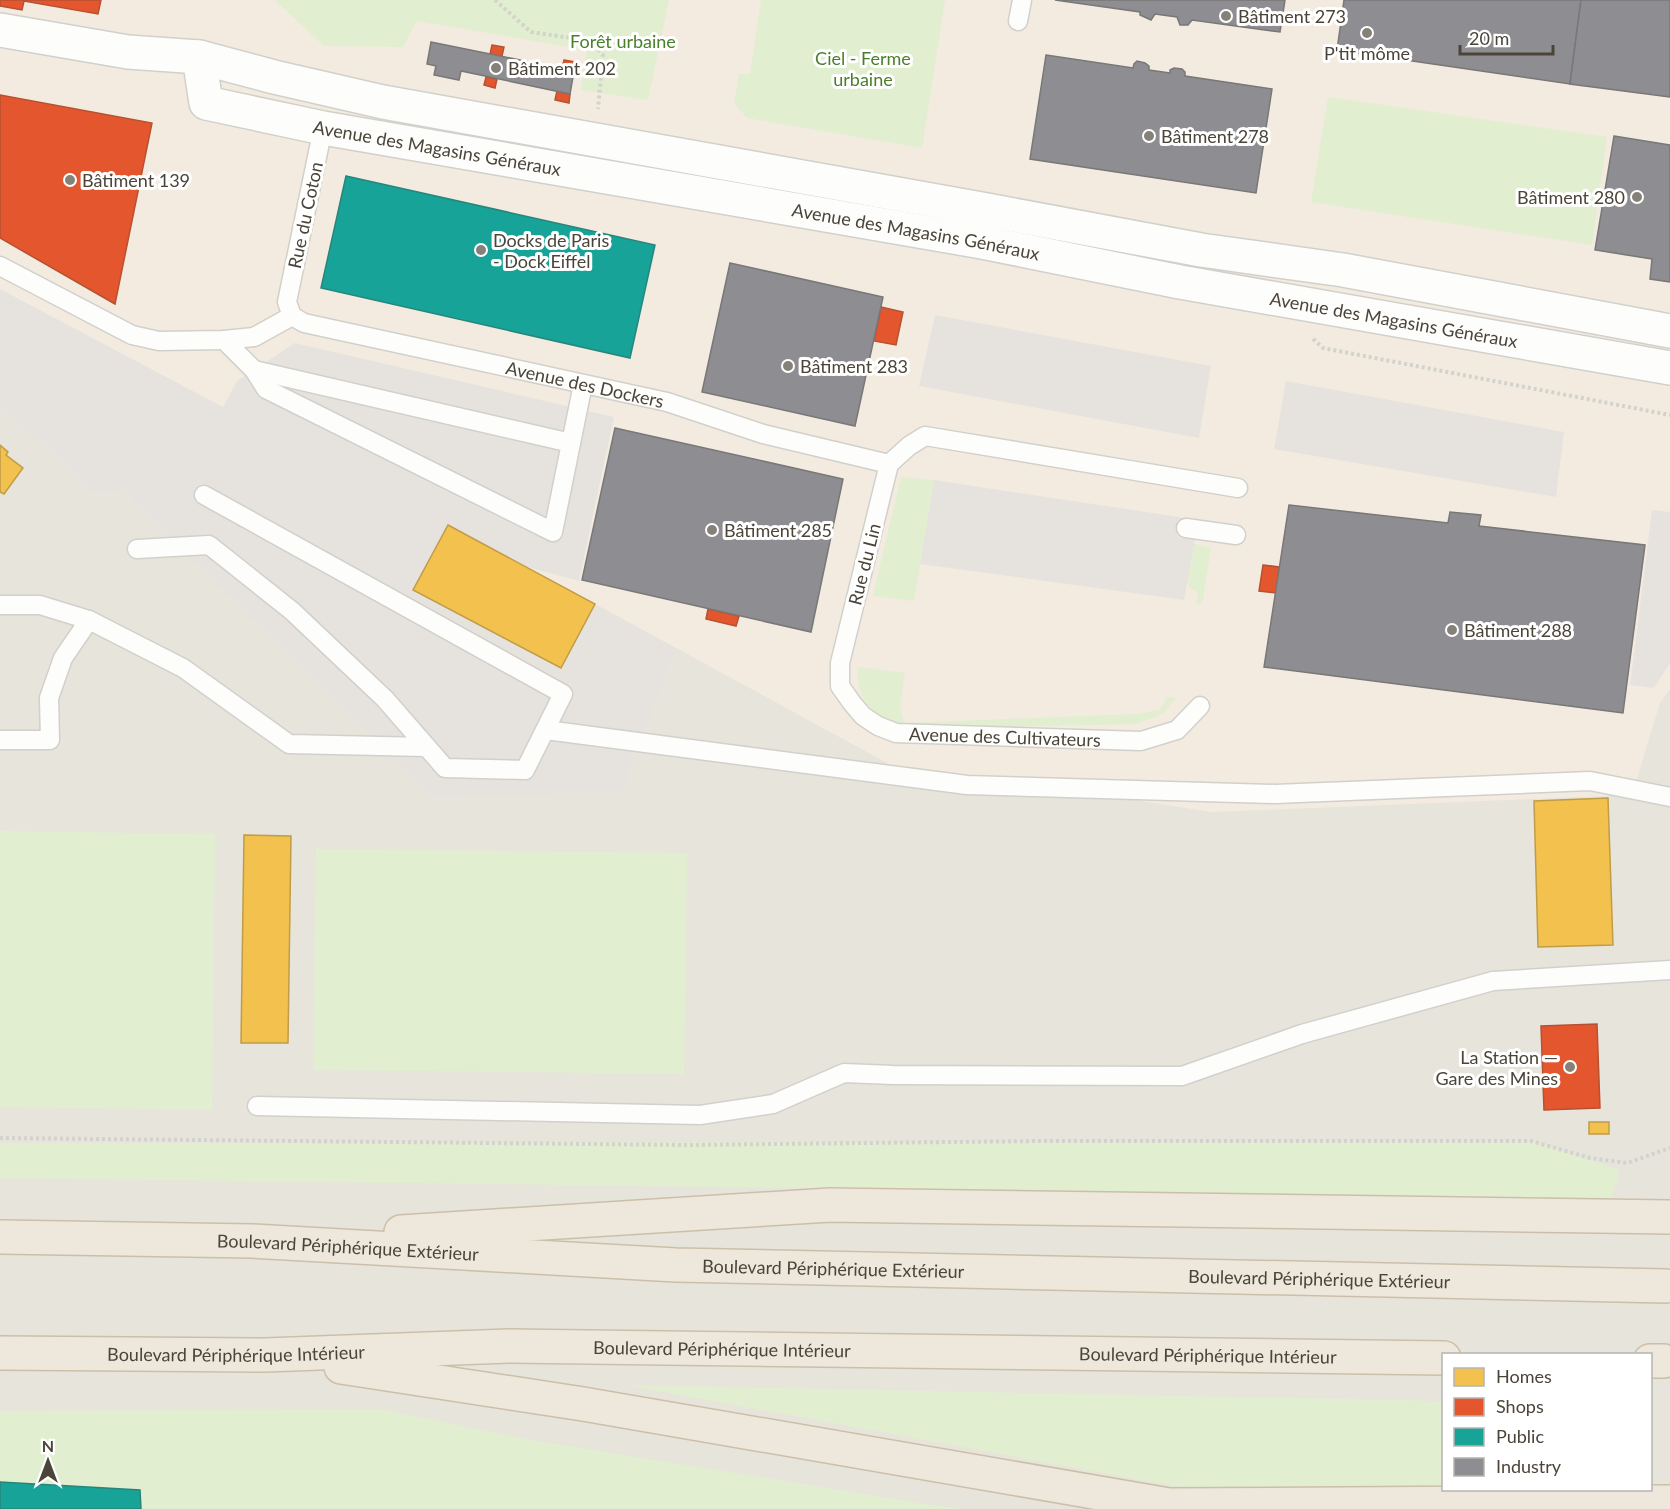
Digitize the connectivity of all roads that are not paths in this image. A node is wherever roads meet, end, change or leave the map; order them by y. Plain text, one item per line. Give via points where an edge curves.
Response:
1 (1022, 0) edge
2 (1018, 21) dead end
3 (0, 30) edge
4 (199, 57) junction
5 (323, 128) junction
6 (0, 266) edge
7 (289, 309) junction
8 (1670, 331) edge
9 (224, 340) junction
10 (1670, 368) edge
11 (254, 369) junction
12 (583, 384) junction
13 (571, 443) junction
14 (889, 464) junction
15 (1238, 488) dead end
16 (204, 495) dead end
17 (1186, 528) dead end
18 (1236, 535) dead end
19 (137, 549) dead end
20 (0, 604) edge
21 (89, 620) junction
22 (840, 663) joint
23 (1200, 706) dead end
24 (546, 730) junction
25 (0, 740) edge
26 (426, 747) junction
27 (1670, 796) edge
28 (1670, 970) edge
29 (257, 1106) dead end
30 (1670, 1216) edge
31 (0, 1237) edge
32 (252, 1241) junction
33 (1666, 1286) dead end
34 (0, 1353) edge
35 (265, 1355) junction
36 (1442, 1358) edge
37 (1670, 1502) edge

1 - 2 lane
3 - 4 street, Avenue des Magasins Généraux via 128,52
4 - 5 street, Avenue des Magasins Généraux via 206,103
4 - 8 street, Avenue des Magasins Généraux via 383,102
5 - 7 lane, Rue du Coton
5 - 10 street, Avenue des Magasins Généraux via 970,240 1180,282
6 - 9 lane via 132,335 159,341
7 - 9 lane via 254,337
7 - 12 lane, Avenue des Dockers via 304,323
9 - 11 lane
11 - 13 lane
11 - 13 lane via 266,389 553,532
12 - 13 lane
12 - 14 lane, Avenue des Dockers via 667,402 762,434
14 - 15 lane via 925,436
14 - 22 lane, Rue du Lin
16 - 24 lane via 563,694
17 - 18 lane
19 - 26 lane via 209,545 291,611 385,699
20 - 21 lane via 40,605
21 - 25 lane via 63,658 49,698 50,740
21 - 26 lane via 183,668 290,744
22 - 23 lane, Avenue des Cultivateurs via 840,686 852,703 863,716 896,733 1141,741 1177,730
24 - 26 lane via 525,770 445,768
24 - 27 lane via 967,785 1275,794 1590,781
28 - 29 lane via 1493,981 1302,1034 1182,1076 844,1073 773,1104 700,1115
30 - 32 highway via 830,1205
31 - 32 highway, Boulevard Périphérique Extérieur
32 - 33 highway, Boulevard Périphérique Extérieur via 676,1265
34 - 35 highway, Boulevard Périphérique Intérieur
35 - 36 highway, Boulevard Périphérique Intérieur via 509,1346
35 - 37 highway via 595,1406 1169,1505

